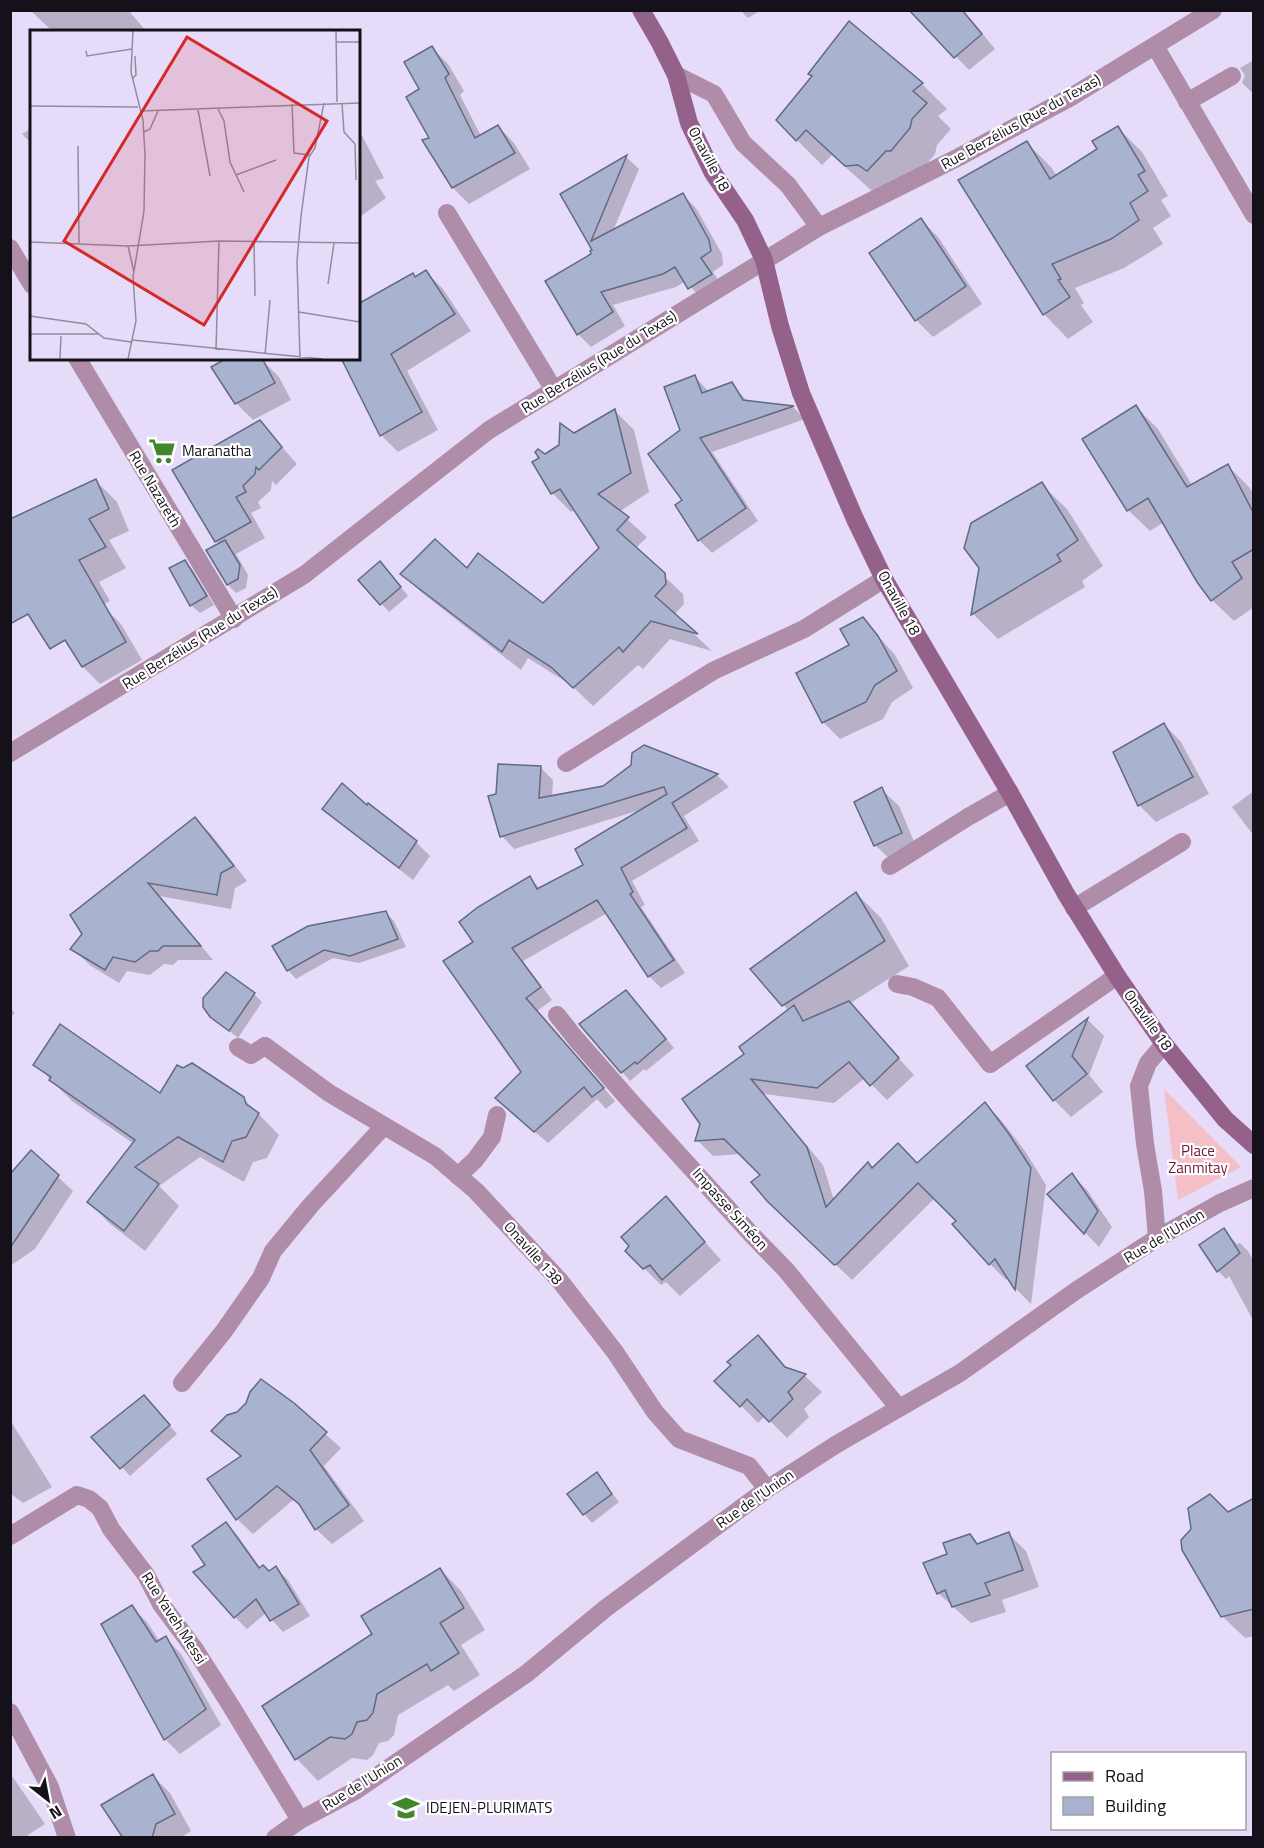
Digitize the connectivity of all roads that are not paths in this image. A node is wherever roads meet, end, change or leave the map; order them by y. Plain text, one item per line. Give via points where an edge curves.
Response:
1 (641, 10) edge
2 (1213, 10) edge
3 (1155, 46) junction
4 (676, 75) junction
5 (1232, 76) dead end
6 (1187, 102) junction
7 (447, 213) dead end
8 (1254, 215) edge
9 (819, 227) junction
10 (10, 248) edge
11 (764, 260) junction
12 (30, 282) edge
13 (78, 360) edge
14 (554, 390) junction
15 (884, 579) junction
16 (234, 618) junction
17 (10, 753) edge
18 (566, 763) dead end
19 (1010, 793) junction
20 (1182, 842) dead end
21 (890, 866) dead end
22 (1074, 908) junction
23 (1117, 976) junction
24 (897, 984) dead end
25 (557, 1015) dead end
26 (1164, 1044) junction
27 (238, 1047) dead end
28 (497, 1115) dead end
29 (384, 1125) junction
30 (1254, 1145) edge
31 (458, 1176) junction
32 (1254, 1188) edge
33 (1156, 1238) junction
34 (182, 1383) dead end
35 (898, 1407) junction
36 (767, 1489) junction
37 (10, 1536) edge
38 (10, 1712) edge
39 (300, 1820) junction
40 (67, 1838) edge
41 (275, 1838) edge

1 - 4 street, Onaville 18
2 - 3 street, Rue Berzélius (Rue du Texas)
3 - 6 street
3 - 9 street, Rue Berzélius (Rue du Texas) via 1061,103
4 - 9 street via 714,94 743,143 788,184
4 - 11 street, Onaville 18 via 689,123
5 - 6 street
6 - 8 street
7 - 14 street
9 - 11 street, Rue Berzélius (Rue du Texas)
10 - 12 street
11 - 14 street, Rue Berzélius (Rue du Texas)
11 - 15 street, Onaville 18 via 801,393
13 - 16 street, Rue Nazareth
14 - 16 street, Rue Berzélius (Rue du Texas) via 489,430 304,574
15 - 18 street via 804,629 713,671
15 - 19 street, Onaville 18
16 - 17 street, Rue Berzélius (Rue du Texas)
19 - 21 street
19 - 22 street, Onaville 18
20 - 22 street
22 - 23 street, Onaville 18
23 - 24 street via 990,1064 938,998
23 - 26 street, Onaville 18
25 - 35 street, Impasse Siméon via 786,1270
26 - 30 street, Onaville 18 via 1225,1119
26 - 33 street via 1148,1063 1139,1086 1154,1191
27 - 29 street, Onaville 138 via 251,1055 265,1046 329,1093
28 - 31 street via 492,1137
29 - 31 street, Onaville 138 via 435,1156
29 - 34 street via 273,1251 261,1278
31 - 36 street, Onaville 138 via 560,1281 679,1439 749,1466
32 - 33 street, Rue de l'Union
33 - 35 street, Rue de l'Union via 960,1373
35 - 36 street, Rue de l'Union
36 - 39 street, Rue de l'Union via 624,1594 526,1674 355,1791
37 - 39 street, Rue Yaveh Messi via 77,1495 100,1508 196,1651
38 - 40 street via 50,1787
39 - 41 street, Rue de l'Union

